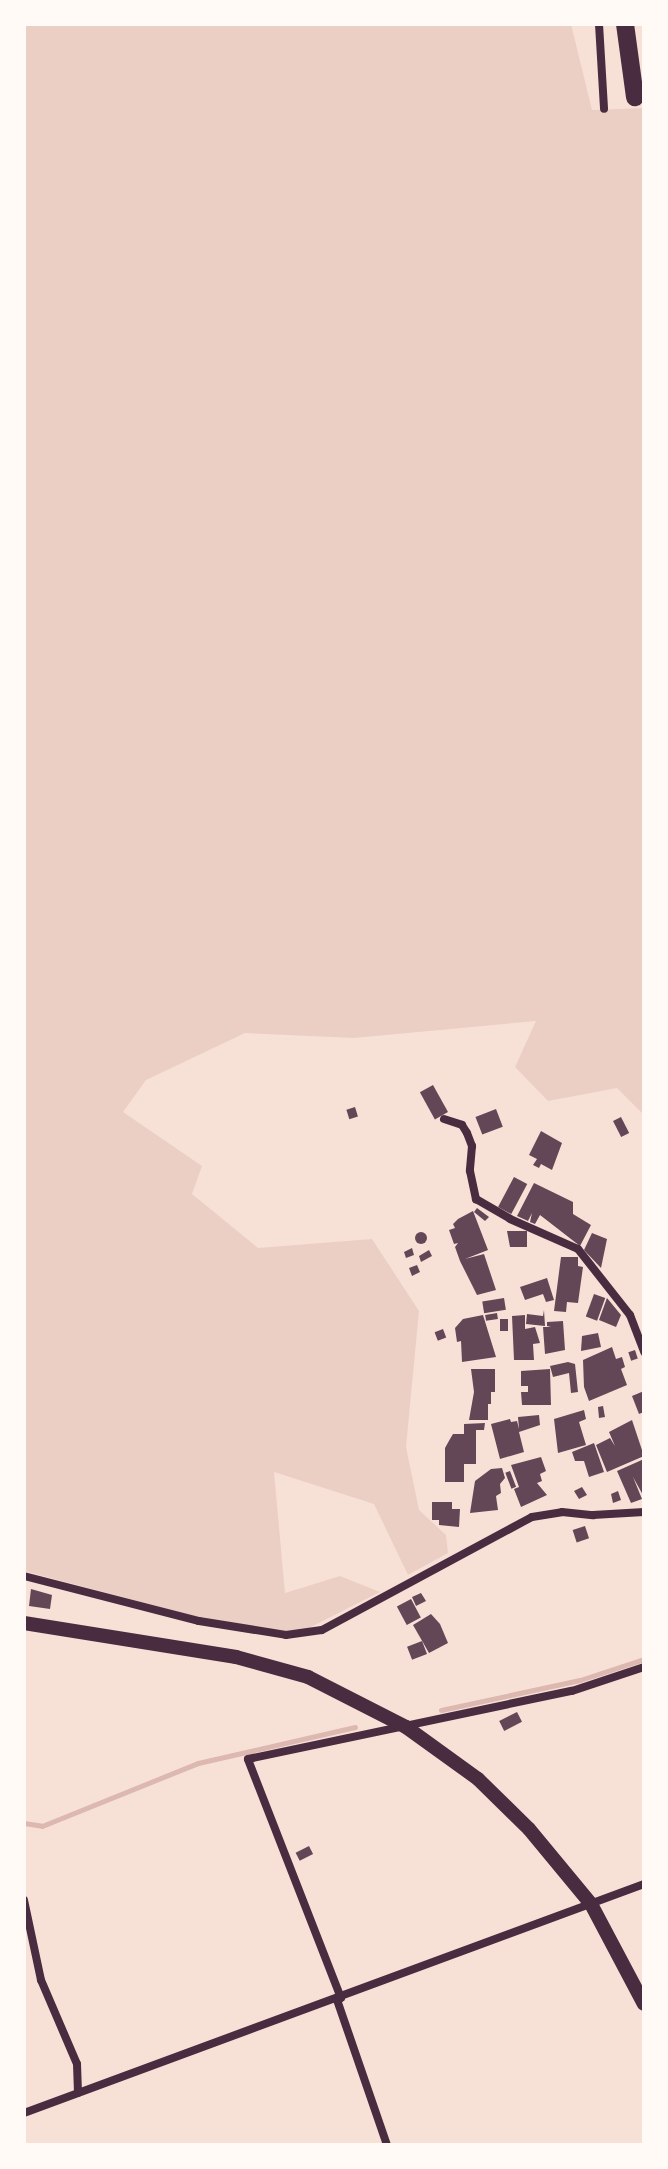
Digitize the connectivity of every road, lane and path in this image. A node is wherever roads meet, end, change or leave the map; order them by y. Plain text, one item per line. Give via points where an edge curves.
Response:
1 (599, 24) edge
2 (625, 24) edge
3 (635, 97) dead end
4 (604, 109) dead end
5 (444, 1119) dead end
6 (644, 1352) edge
7 (644, 1512) edge
8 (24, 1576) edge
9 (24, 1623) edge
10 (644, 1667) edge
11 (406, 1727) junction
12 (644, 1884) edge
13 (24, 1900) edge
14 (591, 1904) junction
15 (337, 2000) junction
16 (644, 2004) edge
17 (78, 2093) junction
18 (24, 2113) edge
19 (387, 2145) edge

1 - 4 street
2 - 3 highway
5 - 6 street via 462,1125 467,1133 476,1199 578,1249 630,1315
7 - 8 street via 532,1517 322,1630 286,1635 199,1621
9 - 11 main road via 236,1657 308,1677
10 - 11 street via 572,1691
11 - 14 main road via 478,1779 529,1829
11 - 15 street via 248,1759 341,1998
12 - 14 street
13 - 17 street via 41,1980 77,2064
14 - 15 street
14 - 16 main road
15 - 17 street
15 - 19 street
17 - 18 street

